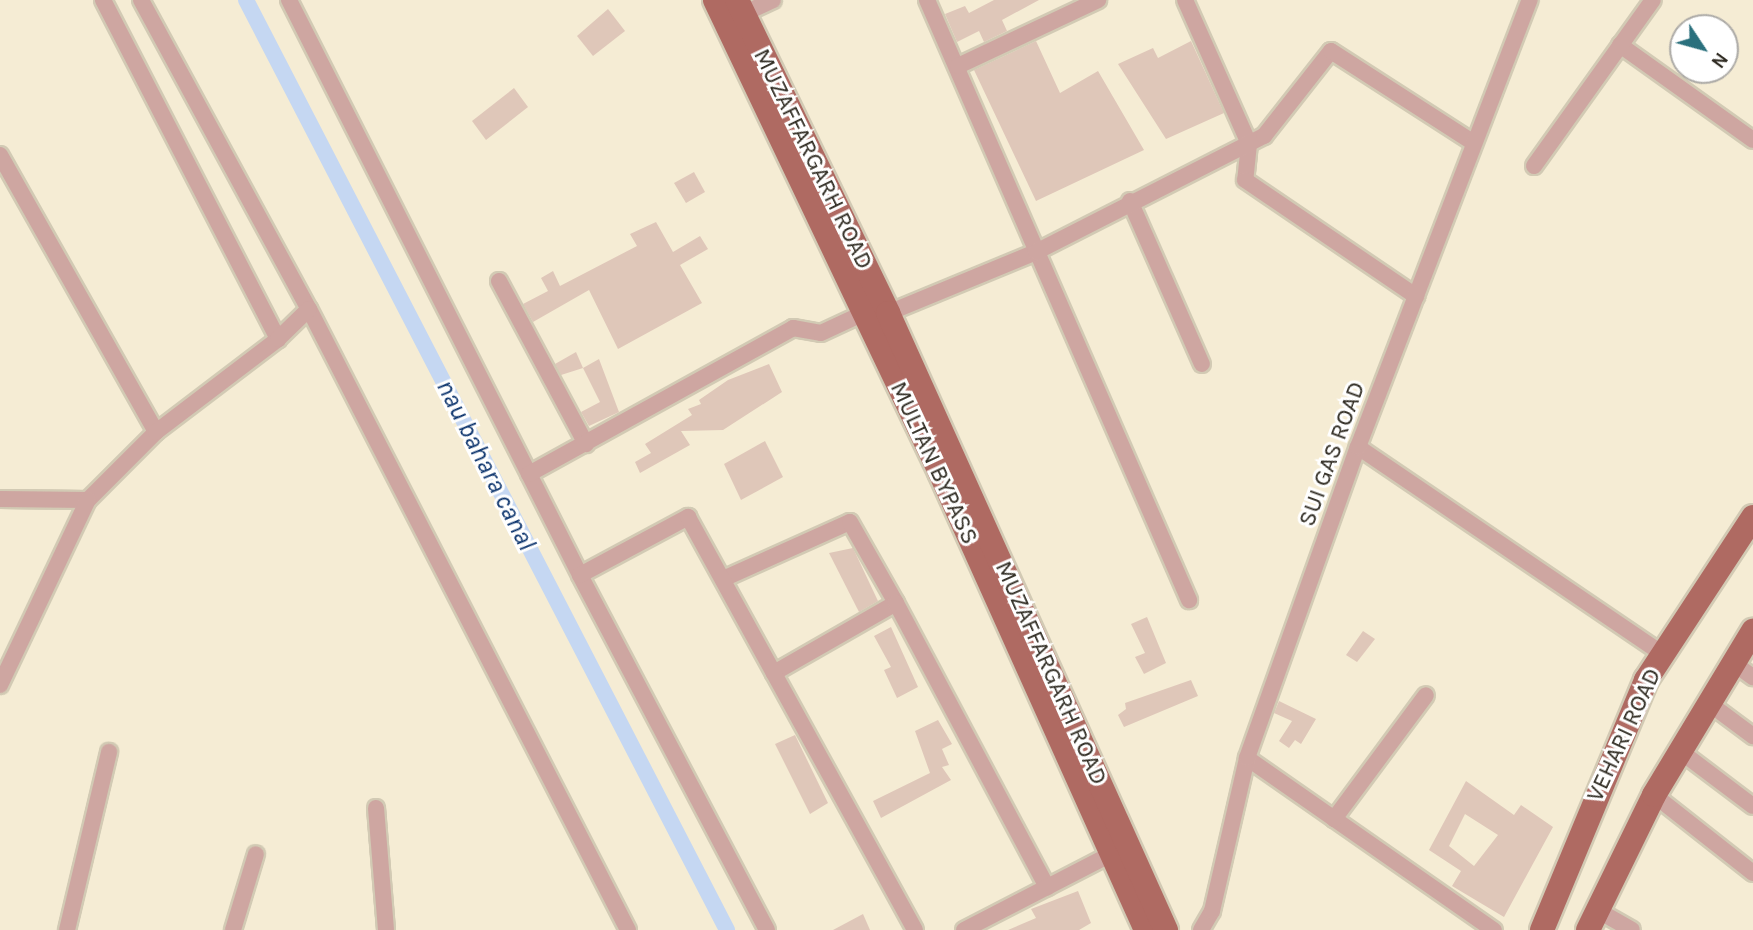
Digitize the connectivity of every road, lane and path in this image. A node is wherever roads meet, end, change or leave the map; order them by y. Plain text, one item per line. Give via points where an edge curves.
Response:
1 (103, 0) edge
2 (141, 0) edge
3 (289, 0) edge
4 (715, 0) edge
5 (773, 0) edge
6 (927, 0) edge
7 (1098, 0) edge
8 (1185, 0) edge
9 (1530, 0) edge
10 (1653, 0) edge
11 (740, 7) edge
12 (1620, 46) junction
13 (958, 66) junction
14 (1753, 140) edge
15 (1475, 143) junction
16 (1249, 144) junction
17 (0, 155) edge
18 (1534, 166) dead end
19 (1130, 201) junction
20 (1036, 252) junction
21 (499, 282) dead end
22 (1416, 296) junction
23 (309, 309) junction
24 (888, 313) junction
25 (862, 314) junction
26 (278, 339) junction
27 (1202, 364) dead end
28 (156, 432) junction
29 (586, 444) junction
30 (1358, 447) junction
31 (529, 474) junction
32 (0, 499) edge
33 (88, 500) junction
34 (1753, 517) edge
35 (580, 575) junction
36 (723, 579) junction
37 (1189, 600) dead end
38 (896, 603) junction
39 (1753, 631) edge
40 (1663, 654) junction
41 (1732, 662) junction
42 (774, 673) junction
43 (1753, 677) edge
44 (0, 685) edge
45 (1426, 695) dead end
46 (1710, 704) junction
47 (1753, 736) edge
48 (1681, 751) junction
49 (109, 752) dead end
50 (1247, 758) junction
51 (1654, 795) junction
52 (1753, 806) edge
53 (376, 808) dead end
54 (1334, 819) junction
55 (1121, 849) junction
56 (256, 854) dead end
57 (1753, 873) edge
58 (1047, 887) junction
59 (1593, 920) edge
60 (67, 930) edge
61 (233, 930) edge
62 (386, 930) edge
63 (628, 930) edge
64 (767, 930) edge
65 (915, 930) edge
66 (964, 930) edge
67 (1146, 930) edge
68 (1166, 930) edge
69 (1201, 930) edge
70 (1494, 930) edge
71 (1542, 930) edge
72 (1632, 930) edge

1 - 26 street
2 - 23 street
3 - 31 street
4 - 25 main road, MULTAN BYPASS
5 - 11 street
6 - 13 street
7 - 13 street
8 - 16 street
9 - 15 street, SUI GAS ROAD
10 - 12 street
11 - 24 main road, MUZAFFARGARH ROAD
12 - 14 street
12 - 18 street
13 - 20 street
15 - 16 street via 1331,51 1264,136
15 - 22 street, SUI GAS ROAD
16 - 19 street
16 - 22 street via 1245,180 1253,188
17 - 28 street
19 - 20 street
19 - 27 street
20 - 24 street
20 - 37 street
21 - 29 street
22 - 30 street, SUI GAS ROAD
23 - 26 street
23 - 63 street
24 - 55 main road, MUZAFFARGARH ROAD
25 - 29 street via 821,333 793,328
25 - 55 main road, MULTAN BYPASS
26 - 28 street
28 - 33 street
29 - 31 street
30 - 40 street
30 - 50 street, SUI GAS ROAD
31 - 35 street
32 - 33 street
33 - 44 street
34 - 40 main road, VEHARI ROAD
35 - 36 street via 688,517
35 - 64 street
36 - 38 street via 850,522
36 - 42 street
38 - 42 street
38 - 58 street
39 - 41 main road
40 - 71 main road, VEHARI ROAD via 1607,764
41 - 43 street
41 - 46 main road
42 - 65 street
45 - 54 street
46 - 47 street
46 - 48 main road
48 - 51 main road
48 - 52 street
49 - 60 street
50 - 54 street
50 - 69 street, SUI GAS ROAD via 1212,912
51 - 57 street
51 - 59 main road
53 - 62 street
54 - 70 street
55 - 58 street
55 - 67 main road, MULTAN BYPASS
55 - 68 main road, MUZAFFARGARH ROAD
56 - 61 street
58 - 66 street
59 - 72 street

